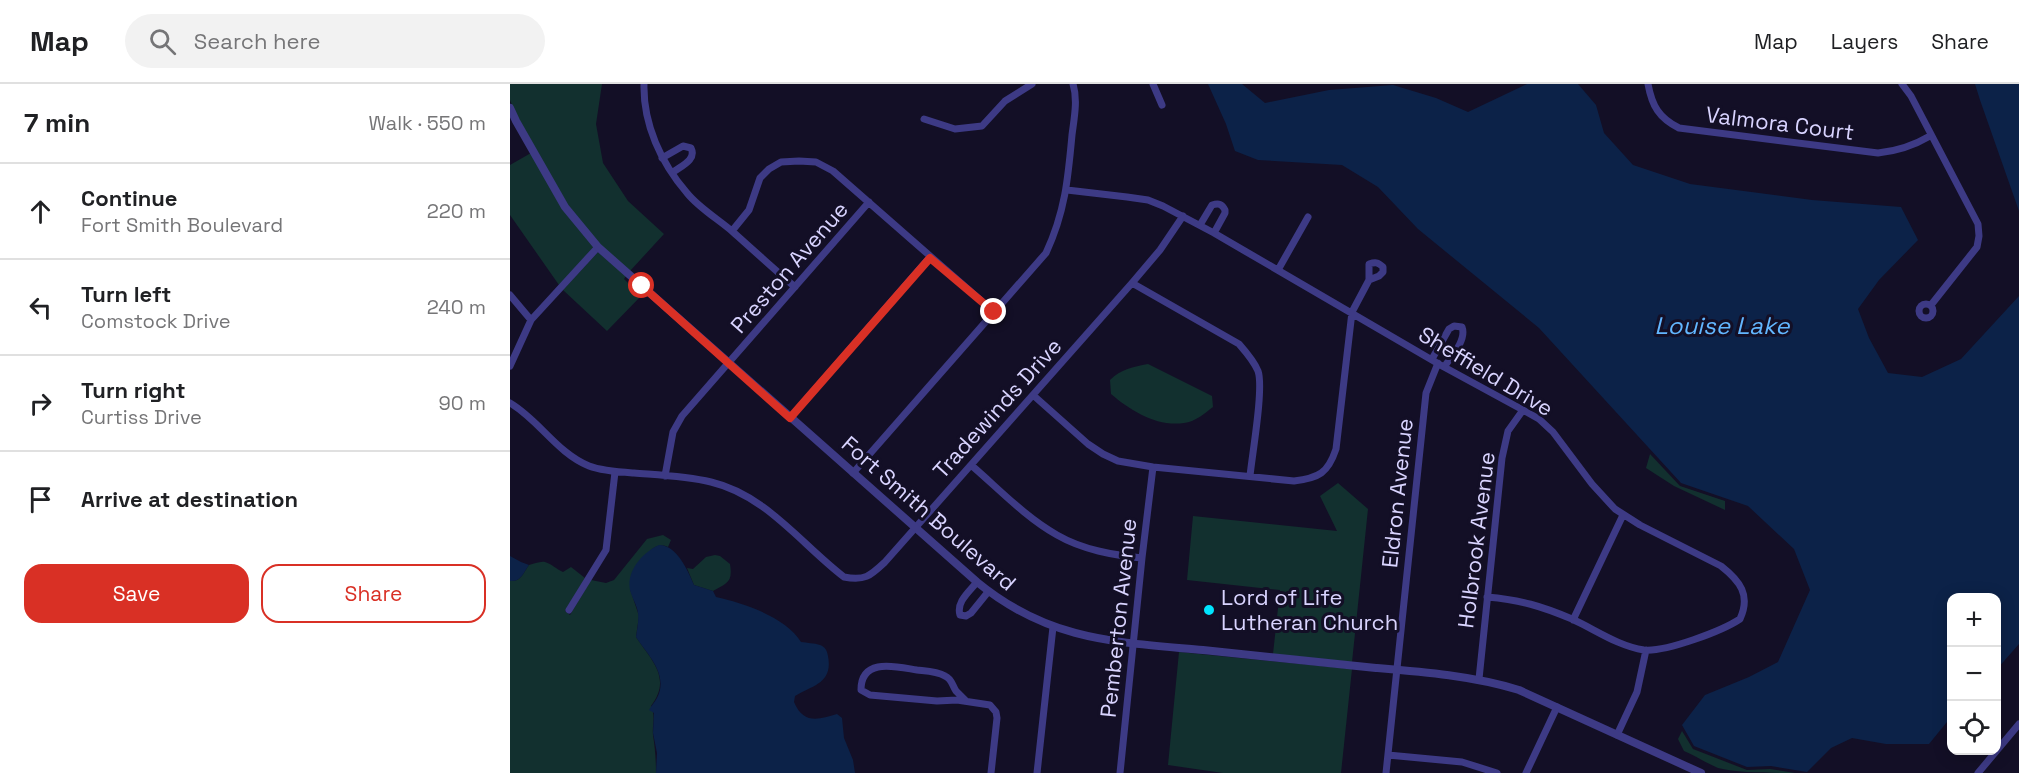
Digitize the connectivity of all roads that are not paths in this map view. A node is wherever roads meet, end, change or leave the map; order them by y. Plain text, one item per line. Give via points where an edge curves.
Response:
1 (644, 84) edge
2 (1032, 84) edge
3 (1073, 84) edge
4 (1153, 84) edge
5 (1648, 84) edge
6 (1902, 84) edge
7 (1162, 105) dead end
8 (510, 108) edge
9 (924, 119) dead end
10 (1930, 136) junction
11 (662, 158) junction
12 (672, 173) junction
13 (1067, 190) junction
14 (869, 202) junction
15 (1183, 216) junction
16 (1308, 217) dead end
17 (1200, 225) junction
18 (732, 231) junction
19 (1214, 233) junction
20 (598, 247) junction
21 (930, 258) junction
22 (1278, 270) junction
23 (1369, 280) dead end
24 (1132, 283) junction
25 (795, 287) junction
26 (510, 295) edge
27 (1930, 305) dead end
28 (994, 312) junction
29 (1352, 312) junction
30 (531, 320) junction
31 (729, 363) junction
32 (1438, 363) junction
33 (510, 366) edge
34 (1033, 395) junction
35 (510, 403) edge
36 (1523, 410) junction
37 (790, 418) junction
38 (971, 465) junction
39 (1153, 467) junction
40 (615, 472) junction
41 (853, 473) junction
42 (665, 476) junction
43 (1250, 476) junction
44 (1623, 516) junction
45 (915, 527) junction
46 (1142, 558) junction
47 (977, 582) junction
48 (988, 591) junction
49 (1487, 597) junction
50 (569, 610) dead end
51 (1573, 620) junction
52 (1053, 627) junction
53 (1134, 644) junction
54 (1646, 650) junction
55 (1396, 670) junction
56 (1479, 679) junction
57 (966, 701) junction
58 (1557, 707) junction
59 (2019, 724) edge
60 (1617, 735) junction
61 (1388, 754) junction
62 (992, 773) edge
63 (1037, 773) edge
64 (1120, 773) edge
65 (1386, 773) edge
66 (1497, 773) edge
67 (1526, 773) edge
68 (1701, 773) edge
69 (1978, 773) edge

1 - 11 street via 650,126
2 - 9 street via 1005,101 982,126 955,129
3 - 13 street
4 - 7 street
5 - 10 street, Valmora Court via 1656,109 1665,121 1679,128 1878,153 1897,151
6 - 10 street
8 - 20 street, Fort Smith Boulevard via 565,207
10 - 27 street via 1978,224 1979,236 1977,246
11 - 12 street
11 - 12 street via 683,146 691,148 692,159
12 - 18 street via 688,195
13 - 15 street, Sheffield Drive via 1148,200
13 - 28 street via 1046,253
14 - 18 street via 833,171 816,162 781,162 760,178 749,210
14 - 21 street
14 - 25 street, Preston Avenue
15 - 17 street, Sheffield Drive
15 - 24 street, Tradewinds Drive
16 - 22 street
17 - 19 street, Sheffield Drive
17 - 19 street via 1212,205 1222,205 1225,213
18 - 25 street
19 - 22 street, Sheffield Drive
20 - 30 street
20 - 31 street, Fort Smith Boulevard
21 - 28 street
21 - 37 street
22 - 29 street, Sheffield Drive
23 - 29 street
24 - 34 street, Tradewinds Drive
24 - 43 street via 1239,344 1250,357 1258,372 1259,387
25 - 31 street, Preston Avenue
26 - 30 street
28 - 41 street
29 - 32 street, Sheffield Drive
29 - 43 street via 1332,462 1313,479
30 - 33 street
31 - 37 street, Fort Smith Boulevard
31 - 42 street, Preston Avenue via 681,416 673,432
32 - 32 street via 1462,340 1462,327 1449,329
32 - 36 street, Sheffield Drive
32 - 55 street, Eldron Avenue via 1426,393
34 - 38 street, Tradewinds Drive
34 - 39 street via 1103,454 1118,461
35 - 40 street, Tradewinds Drive via 570,455 589,466
36 - 44 street, Sheffield Drive via 1553,432 1592,484
36 - 49 street, Holbrook Avenue via 1509,431 1502,458
37 - 41 street, Fort Smith Boulevard
38 - 45 street, Tradewinds Drive
38 - 46 street via 1058,536 1098,552
39 - 43 street
39 - 46 street, Pemberton Avenue
40 - 42 street, Tradewinds Drive
40 - 50 street via 605,553
41 - 45 street, Fort Smith Boulevard
42 - 45 street, Tradewinds Drive via 710,481 759,503 844,577 865,578 885,562
44 - 51 street
44 - 54 street, Sheffield Drive via 1721,566 1744,593 1744,610 1732,624 1683,643
45 - 47 street, Fort Smith Boulevard
46 - 53 street, Pemberton Avenue
47 - 48 street, Fort Smith Boulevard
47 - 48 street via 960,603 960,615 971,613
48 - 52 street, Fort Smith Boulevard via 1016,610
49 - 51 street, Sheffield Drive via 1537,605
49 - 56 street, Holbrook Avenue
51 - 54 street, Sheffield Drive via 1621,644
52 - 53 street, Fort Smith Boulevard
52 - 63 street
53 - 55 street, Fort Smith Boulevard
53 - 64 street, Pemberton Avenue
54 - 60 street via 1637,692
55 - 56 street, Fort Smith Boulevard
55 - 61 street, Eldron Avenue
56 - 58 street, Fort Smith Boulevard via 1519,690
57 - 57 street via 870,695 861,686 867,673 885,665 944,675
57 - 62 street via 990,705 996,712
58 - 60 street, Fort Smith Boulevard
58 - 67 street
59 - 69 street
60 - 68 street, Fort Smith Boulevard
61 - 65 street, Eldron Avenue
61 - 66 street via 1462,762

